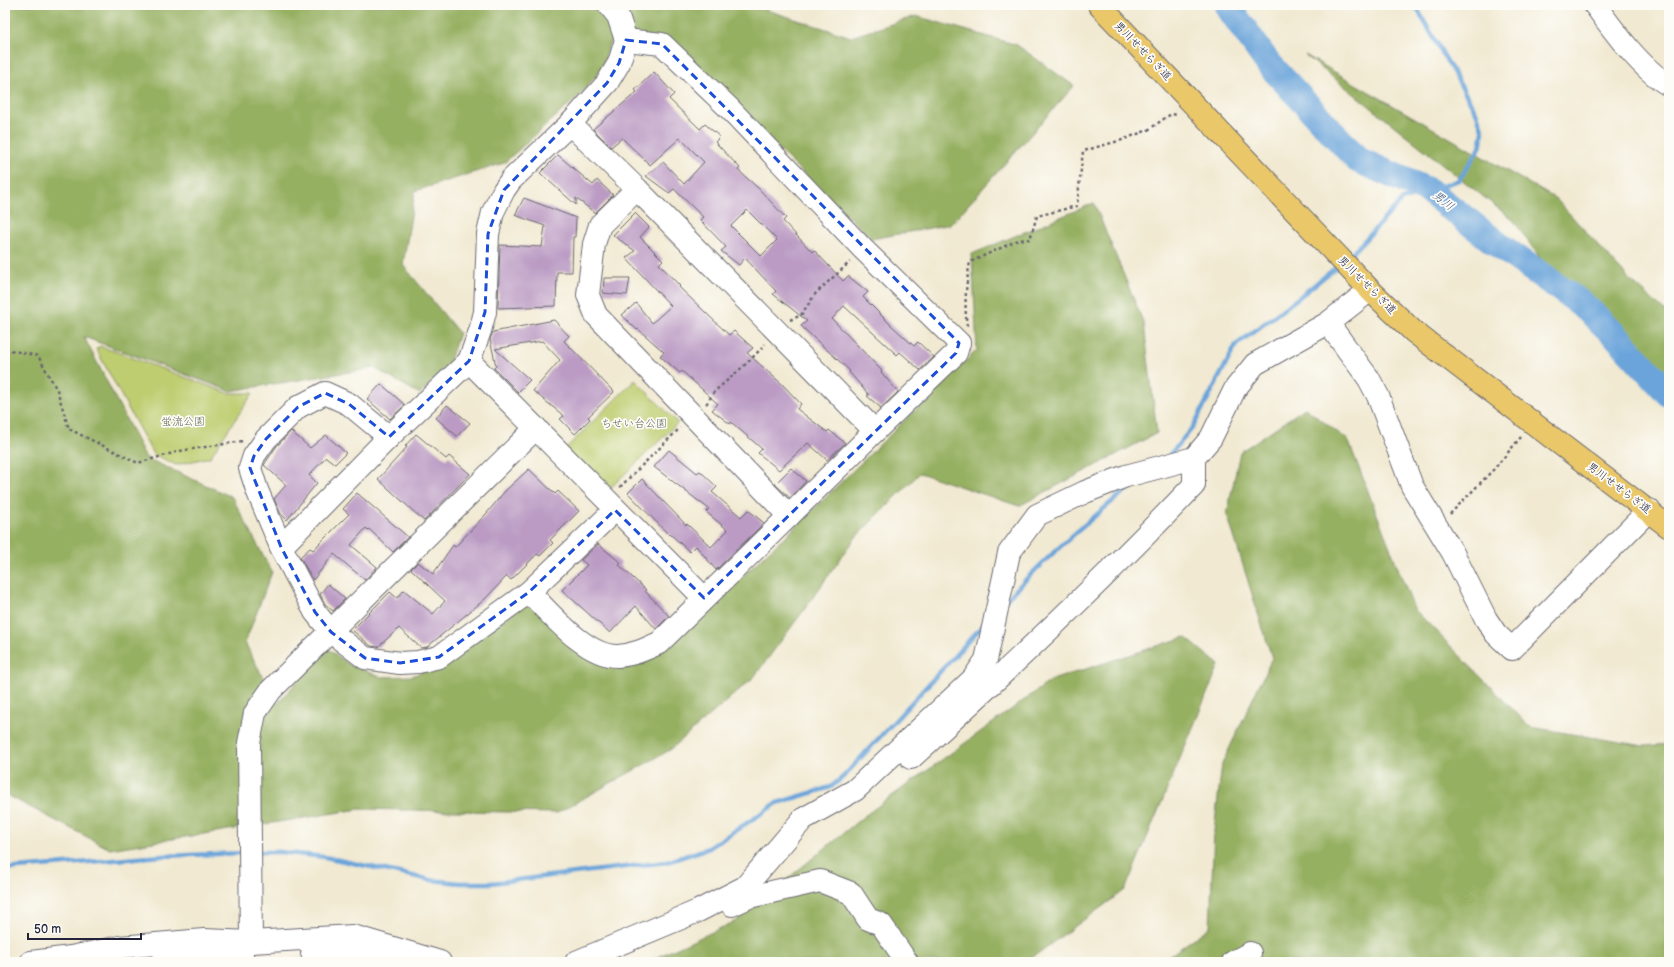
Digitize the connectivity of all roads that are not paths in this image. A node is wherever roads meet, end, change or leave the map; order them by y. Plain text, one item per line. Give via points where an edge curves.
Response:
1 (610, 5) edge
2 (1098, 5) edge
3 (1595, 5) edge
4 (626, 40) junction
5 (1669, 84) edge
6 (570, 124) junction
7 (638, 189) junction
8 (1370, 290) junction
9 (1328, 323) junction
10 (470, 361) junction
11 (536, 428) junction
12 (875, 431) junction
13 (389, 437) junction
14 (1194, 458) junction
15 (611, 505) junction
16 (1649, 510) junction
17 (789, 516) junction
18 (1669, 527) edge
19 (281, 548) junction
20 (529, 592) junction
21 (704, 598) junction
22 (331, 632) junction
23 (749, 897) junction
24 (251, 942) junction
25 (31, 962) edge
26 (96, 962) edge
27 (390, 962) edge
28 (440, 962) edge
29 (576, 962) edge
30 (605, 962) edge
31 (907, 962) edge

1 - 4 street via 618,16
2 - 8 main road, 男川せせらぎ道
3 - 5 street via 1620,38 1659,79
4 - 6 street via 619,63 607,83
4 - 12 street via 662,44 730,109 862,249 959,343 956,353
6 - 7 street
6 - 10 street via 511,180 493,212 488,234 485,312
7 - 12 street
7 - 17 street via 600,225 594,244 588,295 596,315
8 - 9 street
8 - 16 main road, 男川せせらぎ道 via 1414,332
9 - 14 street via 1255,364 1235,389 1211,438
9 - 16 street via 1369,379 1378,396 1412,486 1453,553 1486,619 1496,634 1512,649
10 - 11 street
10 - 13 street
11 - 15 street
11 - 22 street
12 - 17 street
13 - 19 street
13 - 19 street via 349,404 325,393 298,407 266,439 254,456 250,468
14 - 23 street via 1194,485 1140,542 1015,664 878,787 816,826
14 - 29 street via 1126,476 1037,515 1009,553 986,660 973,679 855,790 803,819 745,887 698,911
15 - 20 street
15 - 21 street
16 - 18 main road, 男川せせらぎ道
17 - 21 street
19 - 22 street via 315,612
20 - 21 street via 578,640 595,650 617,656 637,653 659,643
20 - 22 street via 439,656 418,662 400,663 365,658
22 - 24 street via 271,690 255,713 249,743
23 - 30 street
23 - 31 street via 820,881 851,893 868,919 881,924
24 - 25 street via 204,940 120,947
24 - 28 street via 353,936
26 - 27 street via 117,958 345,952

